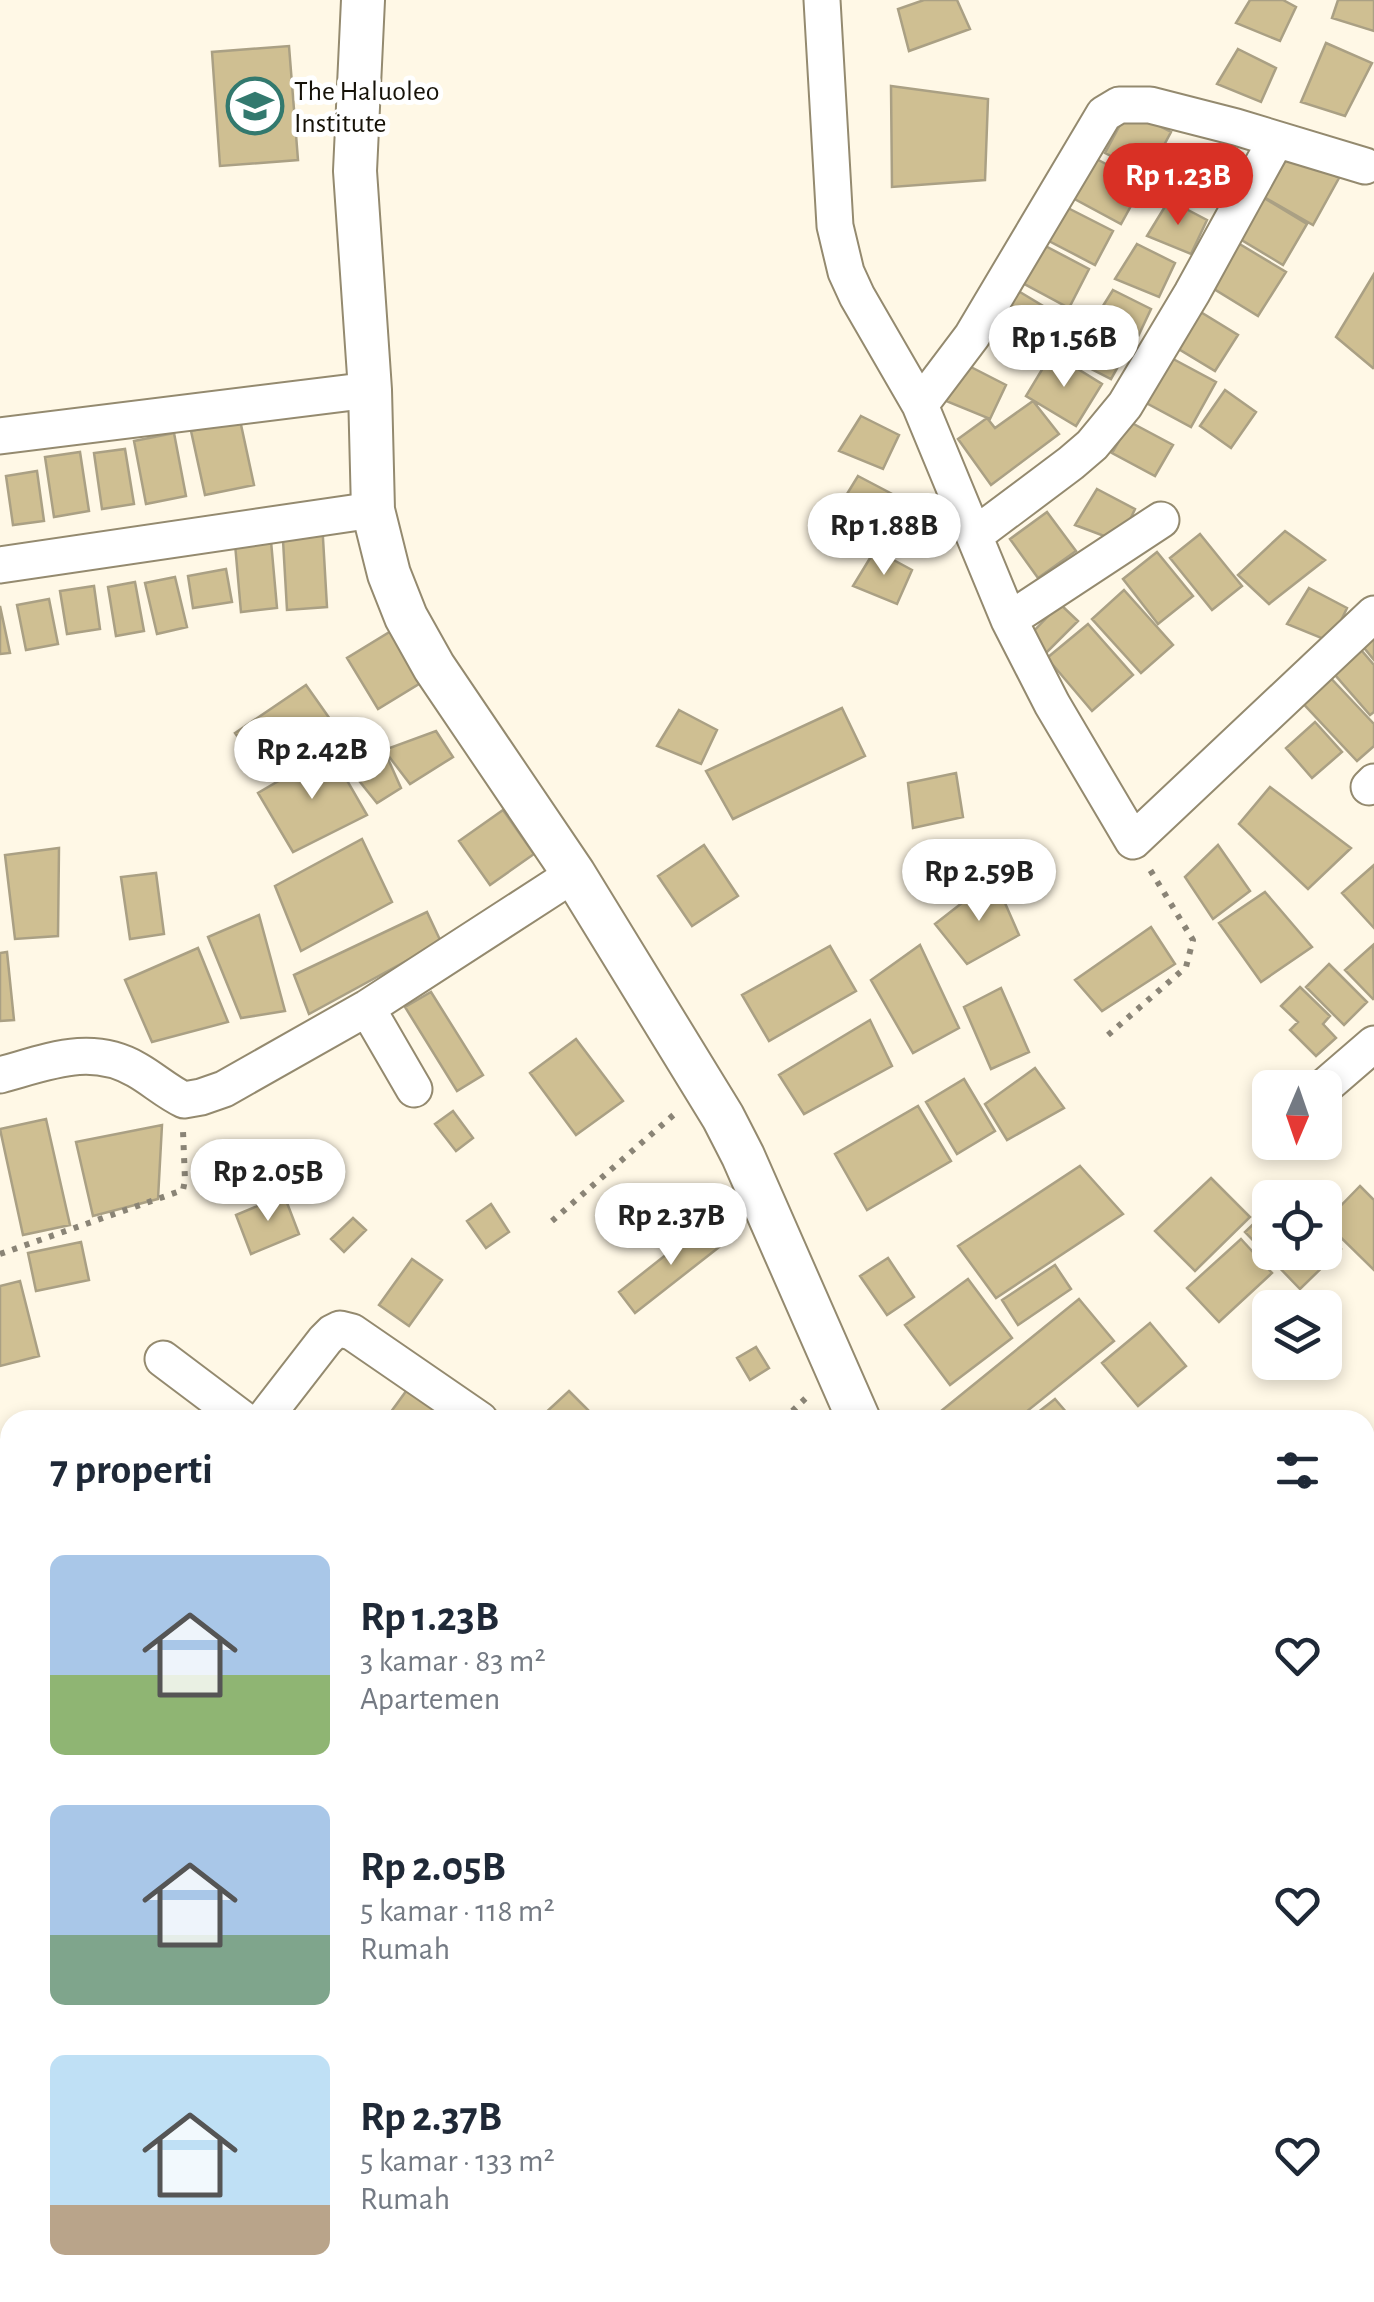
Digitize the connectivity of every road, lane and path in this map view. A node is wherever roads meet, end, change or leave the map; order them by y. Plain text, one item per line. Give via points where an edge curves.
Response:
1 (363, 0) edge
2 (822, 0) edge
3 (1276, 140) junction
4 (1371, 158) edge
5 (370, 390) junction
6 (920, 404) junction
7 (0, 436) edge
8 (373, 510) junction
9 (1161, 520) dead end
10 (975, 535) junction
11 (0, 565) edge
12 (1374, 614) edge
13 (1009, 620) junction
14 (1132, 841) junction
15 (574, 874) junction
16 (367, 1008) junction
17 (1108, 1035) dead end
18 (1372, 1048) edge
19 (1342, 1072) edge
20 (0, 1075) edge
21 (706, 1087) junction
22 (414, 1088) dead end
23 (184, 1100) junction
24 (552, 1220) dead end
25 (0, 1254) edge
26 (163, 1360) dead end
27 (230, 1410) edge
28 (271, 1410) edge
29 (465, 1410) edge
30 (855, 1410) edge

1 - 5 street via 355,171
2 - 6 street via 840,252 857,296
3 - 4 street
3 - 6 street via 1150,104 1111,108 972,336
3 - 10 street via 1125,405 1071,463
5 - 7 street
5 - 8 street
6 - 10 street
8 - 11 street
8 - 15 street via 389,574 413,630
9 - 13 street
10 - 13 street
12 - 14 street
13 - 14 street
14 - 17 path via 1193,940 1186,966
15 - 16 street
15 - 21 street
16 - 22 street
16 - 23 street via 224,1089
18 - 19 street
20 - 23 street via 100,1055 137,1069
21 - 24 path
21 - 30 street via 744,1156
23 - 25 path via 183,1190
26 - 27 street
28 - 29 street via 340,1329

